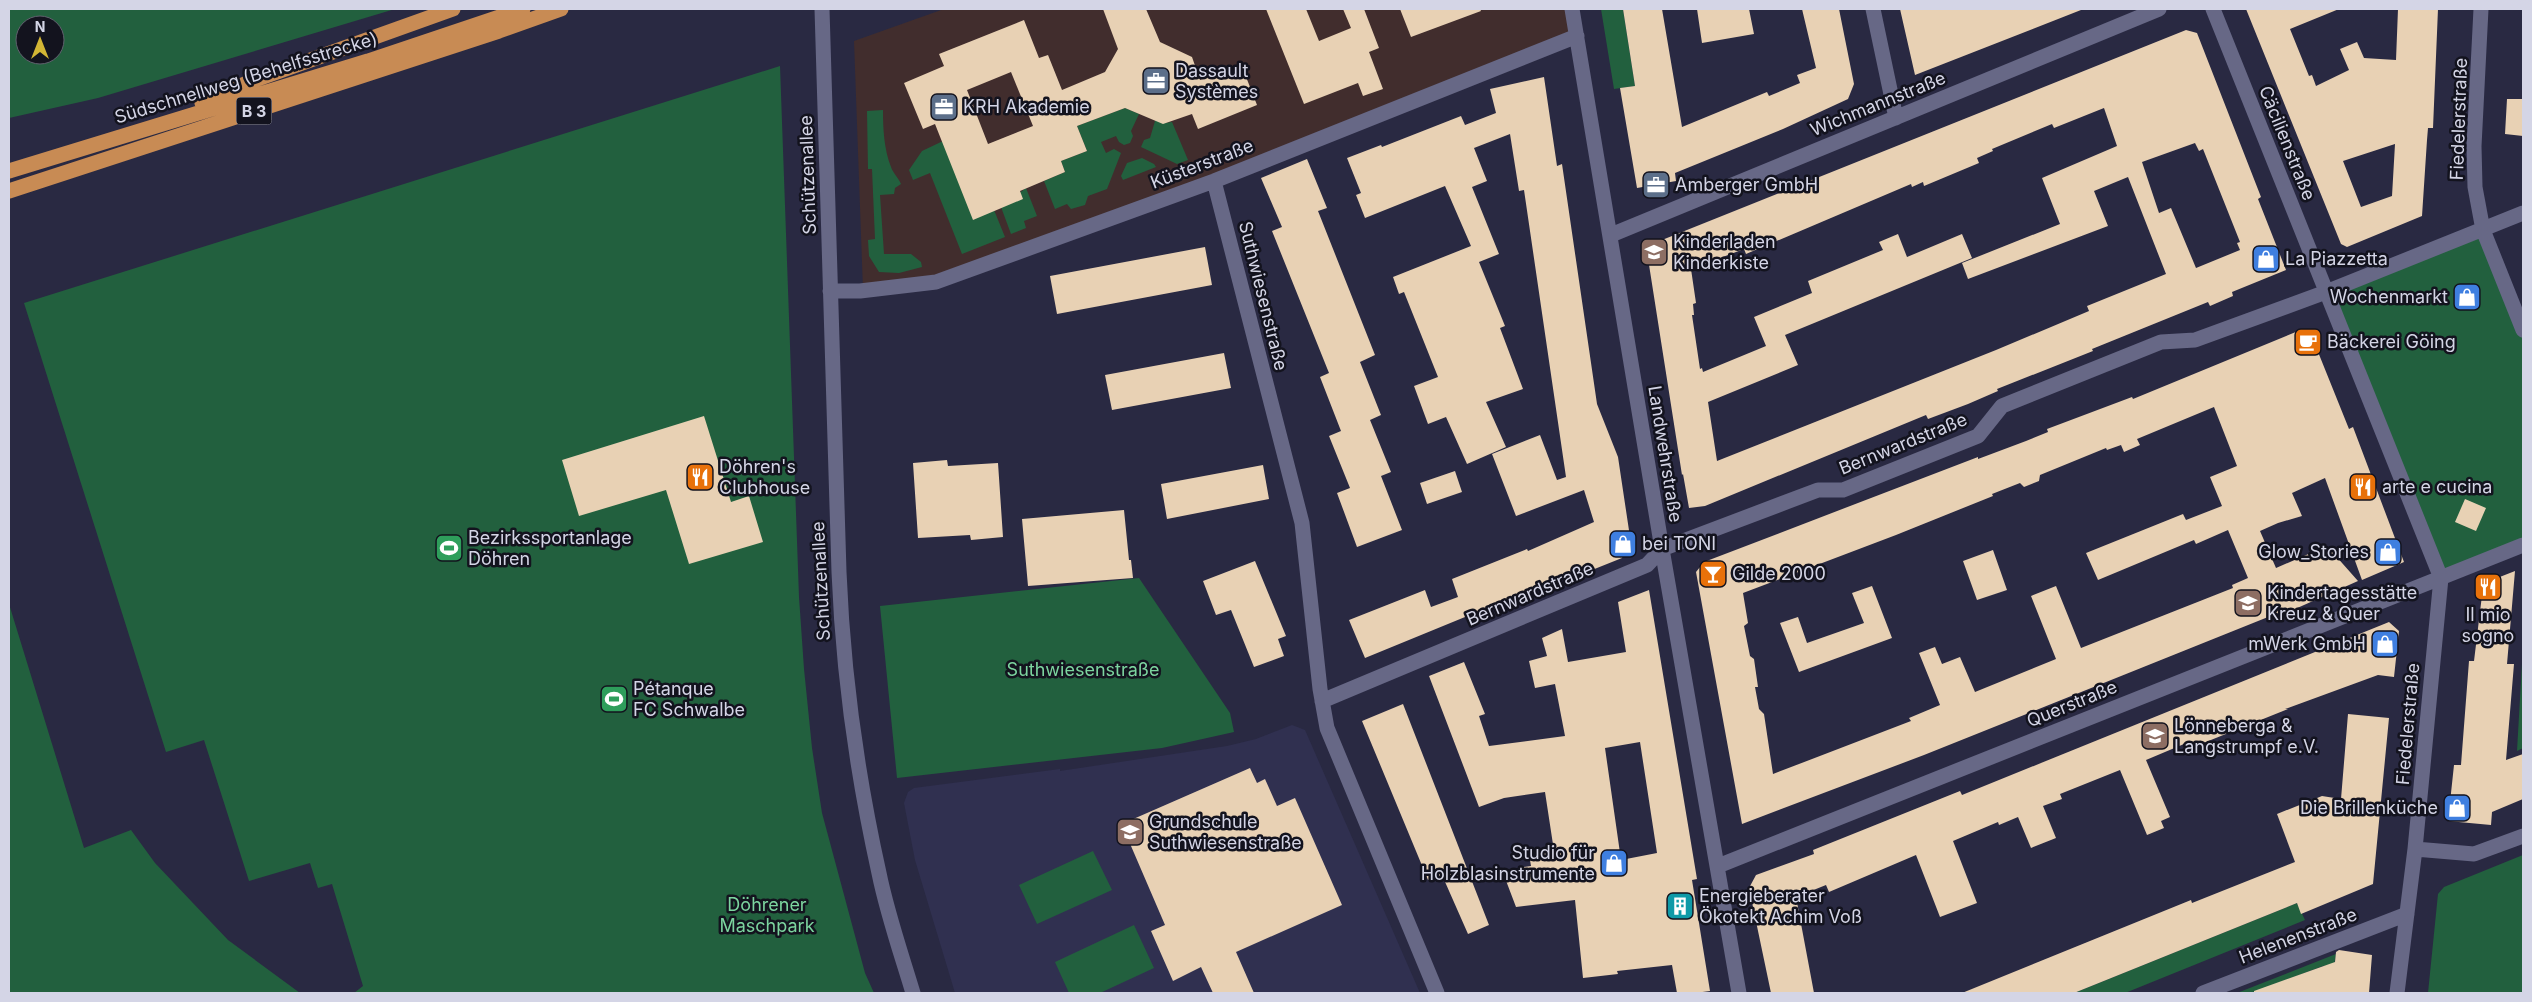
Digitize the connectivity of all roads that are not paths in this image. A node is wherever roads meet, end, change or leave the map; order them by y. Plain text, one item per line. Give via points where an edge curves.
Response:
1 (453, 9) edge
2 (523, 9) edge
3 (561, 9) edge
4 (822, 9) edge
5 (1572, 9) edge
6 (1873, 9) edge
7 (2159, 9) edge
8 (2213, 9) edge
9 (2481, 9) edge
10 (496, 26) junction
11 (1577, 36) junction
12 (1896, 118) junction
13 (139, 130) junction
14 (9, 171) edge
15 (1214, 181) junction
16 (9, 191) edge
17 (2523, 213) edge
18 (2482, 230) junction
19 (1611, 235) junction
20 (830, 291) junction
21 (2326, 292) junction
22 (2523, 330) edge
23 (2523, 544) edge
24 (1662, 549) junction
25 (2441, 578) junction
26 (1322, 701) junction
27 (2523, 836) edge
28 (2415, 849) junction
29 (1718, 866) junction
30 (2407, 914) junction
31 (913, 993) edge
32 (1436, 993) edge
33 (1739, 993) edge
34 (2203, 993) edge
35 (2397, 993) edge

1 - 13 highway via 248,82
2 - 10 highway, B 3
3 - 10 highway, B 3
4 - 20 street, Schützenallee
5 - 11 street, Landwehrstraße
6 - 12 street
7 - 12 street, Wichmannstraße
8 - 21 street, Cäcilienstraße
9 - 18 street, Fiedelerstraße via 2474,146 2475,187
10 - 13 highway, Südschnellweg (Behelfsstrecke) / B 3
10 - 16 highway, Südschnellweg (Behelfsstrecke) / B 3
11 - 15 street, Küsterstraße
11 - 19 street, Landwehrstraße
12 - 19 street, Wichmannstraße
13 - 14 highway, Südschnellweg (Behelfsstrecke) / B 3
15 - 20 street, Küsterstraße via 936,282 860,291
15 - 26 street, Suthwiesenstraße via 1302,523
17 - 18 street, Bernwardstraße
18 - 21 street, Bernwardstraße
18 - 22 street, Fiedelerstraße
19 - 24 street, Landwehrstraße
20 - 31 street, Schützenallee via 844,659 862,789 879,874
21 - 24 street, Bernwardstraße via 2194,340 2161,342 2002,406 1978,436 1843,490 1818,490
21 - 25 street, Cäcilienstraße
23 - 25 street, Querstraße
24 - 26 street, Bernwardstraße via 1647,566
24 - 29 street, Landwehrstraße
25 - 28 street, Fiedelerstraße
25 - 29 street, Querstraße
26 - 32 street, Suthwiesenstraße via 1327,728
27 - 28 street via 2474,854
28 - 30 street, Fiedelerstraße
29 - 33 street, Landwehrstraße
30 - 34 street, Helenenstraße
30 - 35 street, Fiedelerstraße

